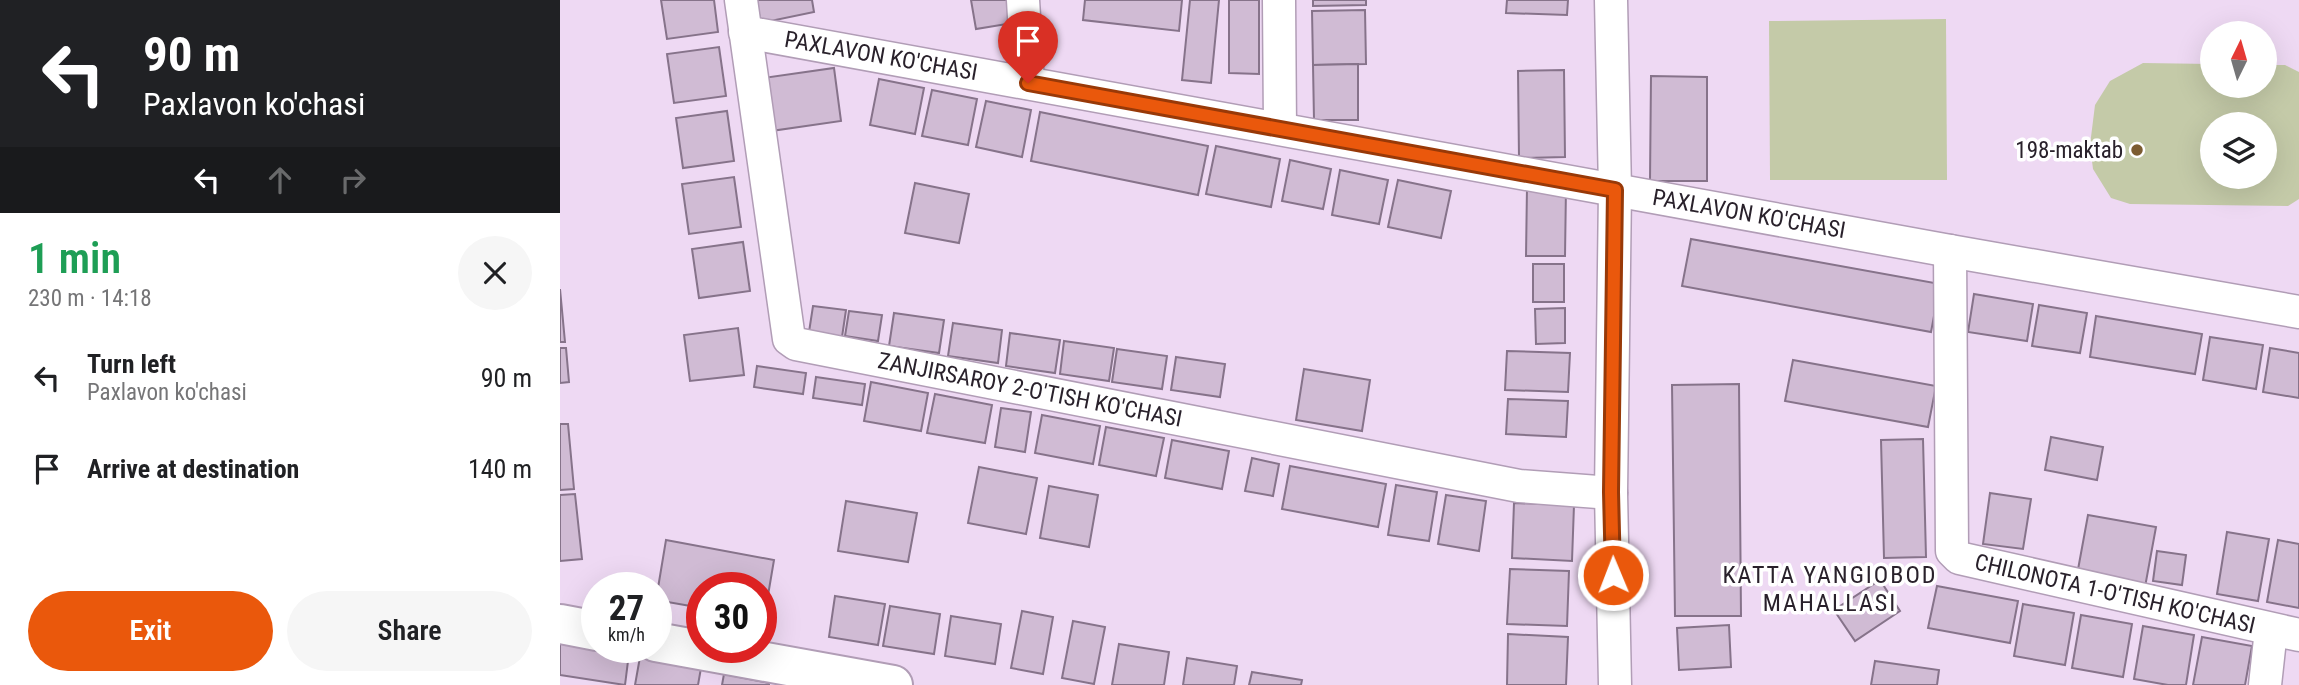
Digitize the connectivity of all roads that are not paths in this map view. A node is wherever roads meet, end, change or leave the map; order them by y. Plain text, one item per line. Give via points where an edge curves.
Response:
1 (740, 0) edge
2 (1023, 0) edge
3 (1279, 0) edge
4 (1611, 0) edge
5 (745, 32) junction
6 (1028, 83) junction
7 (1280, 128) junction
8 (1615, 190) junction
9 (1950, 251) junction
10 (2299, 312) edge
11 (1611, 492) junction
12 (560, 624) edge
13 (581, 628) edge
14 (2285, 632) edge
15 (672, 645) edge
16 (893, 685) edge
17 (1615, 685) edge
18 (2265, 685) edge

1 - 5 street, ZANJIRSAROY 2-O'TISH KO'CHASI
2 - 6 street
3 - 7 street
4 - 8 street
5 - 6 street, PAXLAVON KO'CHASI
5 - 11 street, ZANJIRSAROY 2-O'TISH KO'CHASI via 789,339 796,344 1519,486
6 - 7 street, PAXLAVON KO'CHASI
7 - 8 street, PAXLAVON KO'CHASI
8 - 9 street, PAXLAVON KO'CHASI
8 - 11 street
9 - 10 street, PAXLAVON KO'CHASI
9 - 14 street, CHILONOTA 1-O'TISH KO'CHASI via 1952,551 1959,558
11 - 17 street
12 - 13 street
14 - 18 street, CHILONOTA 1-O'TISH KO'CHASI
15 - 16 street

